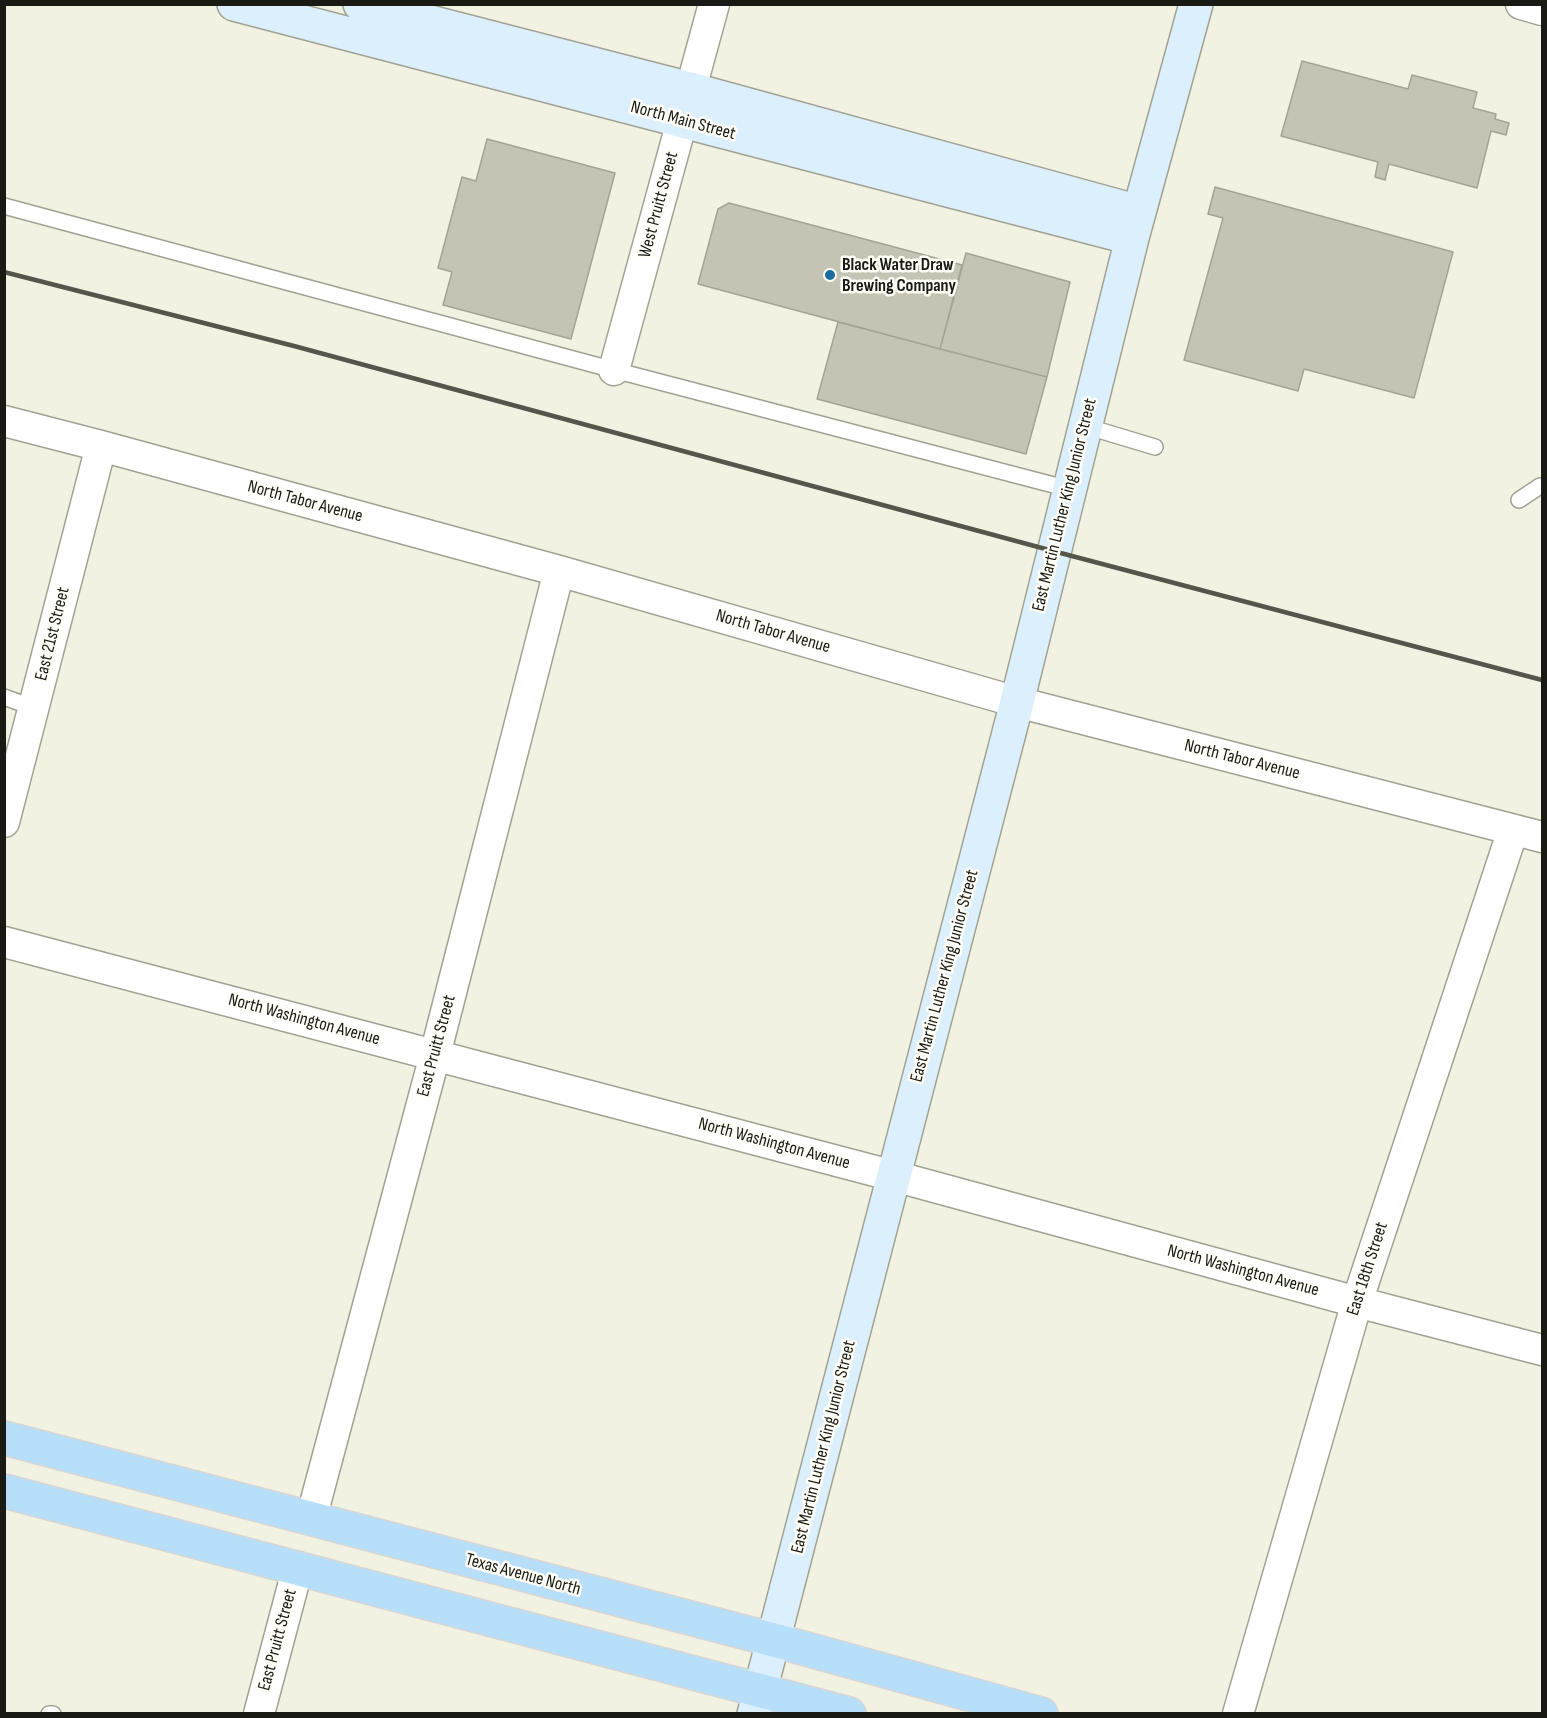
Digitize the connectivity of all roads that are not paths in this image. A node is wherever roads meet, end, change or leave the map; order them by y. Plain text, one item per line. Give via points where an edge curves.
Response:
1 (234, 4) edge
2 (360, 4) edge
3 (714, 4) edge
4 (1196, 4) edge
5 (1521, 4) edge
6 (1542, 10) edge
7 (690, 88) junction
8 (682, 121) junction
9 (4, 206) edge
10 (1136, 225) junction
11 (614, 370) junction
12 (4, 421) edge
13 (1084, 426) junction
14 (101, 446) junction
15 (1155, 447) dead end
16 (1542, 487) edge
17 (1069, 489) junction
18 (1519, 500) dead end
19 (559, 572) junction
20 (4, 698) edge
21 (1017, 702) junction
22 (34, 708) junction
23 (4, 822) edge
24 (1513, 830) junction
25 (1542, 837) edge
26 (4, 942) edge
27 (435, 1055) junction
28 (894, 1176) junction
29 (1357, 1302) junction
30 (1542, 1350) edge
31 (4, 1438) edge
32 (4, 1491) edge
33 (311, 1519) junction
34 (298, 1567) junction
35 (774, 1640) junction
36 (758, 1702) edge
37 (49, 1713) edge
38 (53, 1713) edge
39 (259, 1713) edge
40 (849, 1713) edge
41 (1041, 1713) edge
42 (1238, 1713) edge

1 - 8 street, North Main Street
2 - 7 street, North Main Street
3 - 7 street, West Pruitt Street
4 - 10 street, East Martin Luther King Junior Street
5 - 6 street
7 - 8 street, West Pruitt Street
7 - 10 street, North Main Street
8 - 10 street, North Main Street
8 - 11 street, West Pruitt Street
9 - 11 lane
10 - 13 street, East Martin Luther King Junior Street
11 - 17 lane
12 - 14 street, North Tabor Avenue
13 - 15 lane
13 - 17 street, East Martin Luther King Junior Street
14 - 19 street, North Tabor Avenue
14 - 22 street, East 21st Street
16 - 18 lane
17 - 21 street, East Martin Luther King Junior Street
19 - 21 street, North Tabor Avenue
19 - 27 street, East Pruitt Street
20 - 22 lane
21 - 24 street, North Tabor Avenue
21 - 28 street, East Martin Luther King Junior Street
22 - 23 street, East 21st Street
24 - 25 street, North Tabor Avenue
24 - 29 street, East 18th Street
26 - 27 street, North Washington Avenue
27 - 28 street, North Washington Avenue
27 - 33 street, East Pruitt Street
28 - 29 street, North Washington Avenue
28 - 35 street, East Martin Luther King Junior Street
29 - 30 street, North Washington Avenue
29 - 42 street, East 18th Street
31 - 33 main road, Texas Avenue North
32 - 34 main road
33 - 35 main road, Texas Avenue North
34 - 36 main road
34 - 39 street, East Pruitt Street
35 - 36 street, East Martin Luther King Junior Street
35 - 41 main road, Texas Avenue North
36 - 40 main road
37 - 38 lane

